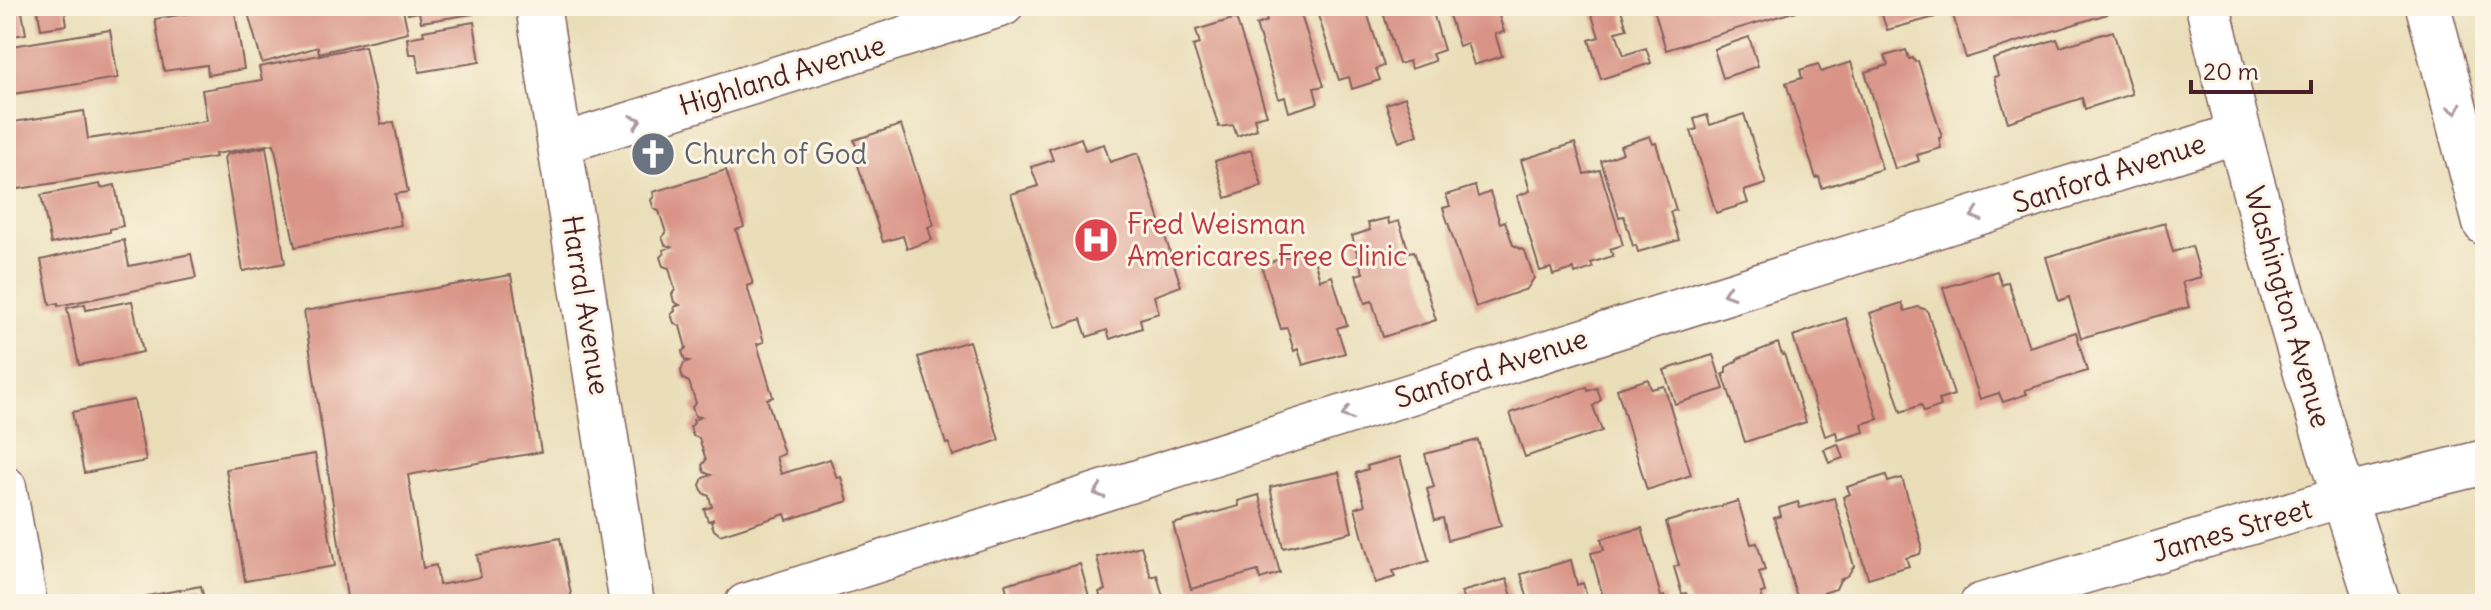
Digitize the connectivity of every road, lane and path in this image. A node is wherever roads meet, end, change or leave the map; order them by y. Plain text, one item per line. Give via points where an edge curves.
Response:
1 (538, 6) edge
2 (1003, 6) edge
3 (2208, 6) edge
4 (2428, 6) edge
5 (2238, 133) junction
6 (561, 144) junction
7 (2485, 223) edge
8 (2467, 466) edge
9 (6, 487) edge
10 (2343, 497) junction
11 (27, 604) edge
12 (632, 604) edge
13 (745, 604) edge
14 (1980, 604) edge
15 (2378, 604) edge

1 - 6 main road, Harral Avenue
6 -> 2 street, Highland Avenue
3 - 5 main road, Washington Avenue
4 -> 7 main road
5 - 10 main road, Washington Avenue
5 -> 13 street, Sanford Avenue
6 - 12 main road, Harral Avenue
8 - 10 main road, James Street
9 - 11 street
10 - 14 street, James Street
10 - 15 main road, Washington Avenue

